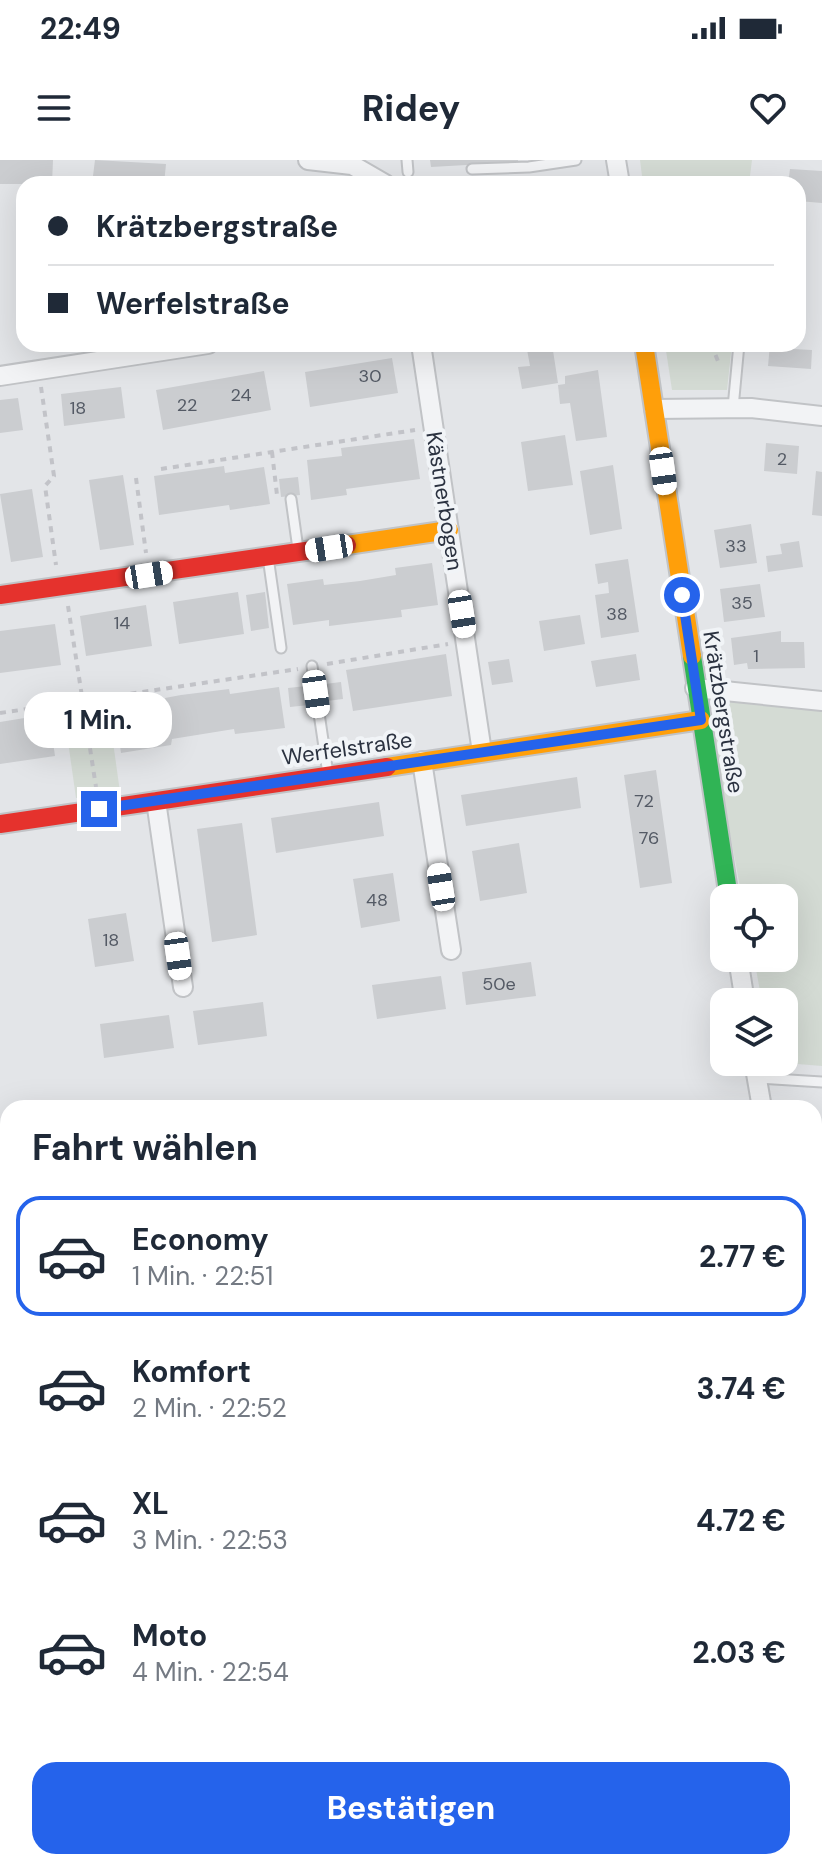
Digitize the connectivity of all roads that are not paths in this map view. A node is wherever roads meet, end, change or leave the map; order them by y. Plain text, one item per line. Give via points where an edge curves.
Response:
1 (308, 160) edge
2 (407, 160) edge
3 (576, 160) edge
4 (472, 169) dead end
5 (408, 172) dead end
6 (371, 176) edge
7 (156, 352) edge
8 (422, 352) edge
9 (645, 352) edge
10 (738, 352) edge
11 (0, 376) edge
12 (733, 408) junction
13 (654, 409) junction
14 (822, 416) edge
15 (291, 499) road end
16 (449, 530) junction
17 (299, 553) junction
18 (268, 557) junction
19 (0, 595) edge
20 (281, 648) dead end
21 (312, 666) road end
22 (695, 688) junction
23 (822, 701) edge
24 (701, 720) junction
25 (482, 752) junction
26 (422, 761) junction
27 (328, 775) junction
28 (156, 801) junction
29 (0, 824) edge
30 (727, 884) edge
31 (451, 950) dead end
32 (183, 987) dead end
33 (757, 1076) edge
34 (789, 1076) edge
35 (822, 1082) edge
36 (761, 1100) edge

1 - 6 street via 352,165
2 - 5 lane
3 - 4 lane
7 - 11 street
8 - 16 street, Kästnerbogen
9 - 13 street, Krätzbergstraße
10 - 12 lane
12 - 13 street
12 - 14 street
13 - 22 street, Krätzbergstraße
15 - 17 lane
16 - 17 street
16 - 25 street, Kästnerbogen
17 - 18 street
18 - 19 street
18 - 20 lane
21 - 27 lane
22 - 23 street
22 - 24 street, Krätzbergstraße
24 - 25 street, Werfelstraße
24 - 30 street, Krätzbergstraße
25 - 26 street, Werfelstraße
26 - 27 street, Werfelstraße
26 - 31 street
27 - 28 street, Werfelstraße
28 - 29 street, Werfelstraße
28 - 32 street
33 - 36 street
34 - 35 lane

